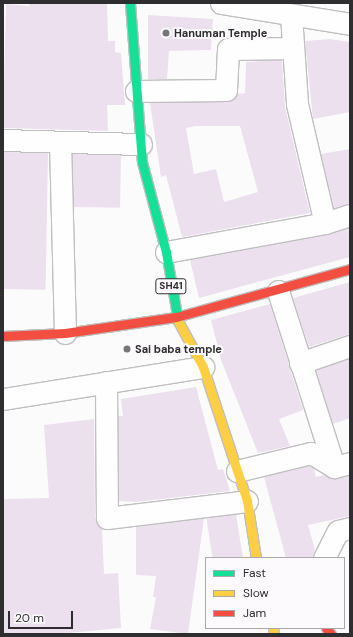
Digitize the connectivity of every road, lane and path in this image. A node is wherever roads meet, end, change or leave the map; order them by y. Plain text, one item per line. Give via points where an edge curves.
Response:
1 (130, 3) edge
2 (224, 3) edge
3 (291, 15) junction
4 (350, 24) edge
5 (292, 48) junction
6 (136, 91) junction
7 (3, 140) edge
8 (60, 142) junction
9 (141, 144) junction
10 (350, 215) edge
11 (325, 224) junction
12 (166, 252) junction
13 (350, 268) edge
14 (278, 291) junction
15 (176, 317) junction
16 (65, 333) junction
17 (3, 336) edge
18 (350, 346) edge
19 (300, 363) junction
20 (202, 367) junction
21 (106, 382) junction
22 (3, 399) edge
23 (342, 465) edge
24 (237, 471) junction
25 (246, 501) junction
26 (350, 528) edge
27 (256, 557) edge
28 (325, 557) edge

1 - 6 main road, SH41
2 - 3 street
3 - 4 street
3 - 5 street
5 - 6 street via 228,49 226,90
5 - 11 street via 297,104
6 - 9 main road, SH41
7 - 8 street
8 - 9 street
8 - 16 street
9 - 12 main road, SH41 via 142,162
10 - 11 street
11 - 12 street
12 - 15 main road, SH41
13 - 14 main road
14 - 15 main road
14 - 19 street
15 - 16 main road
15 - 20 main road, SH41
16 - 17 main road
18 - 19 street
19 - 23 street
20 - 21 street
20 - 24 main road, SH41
21 - 22 street
21 - 25 street via 107,518
23 - 24 street via 311,453
24 - 25 main road, SH41
25 - 27 main road, SH41
26 - 28 street via 338,531

